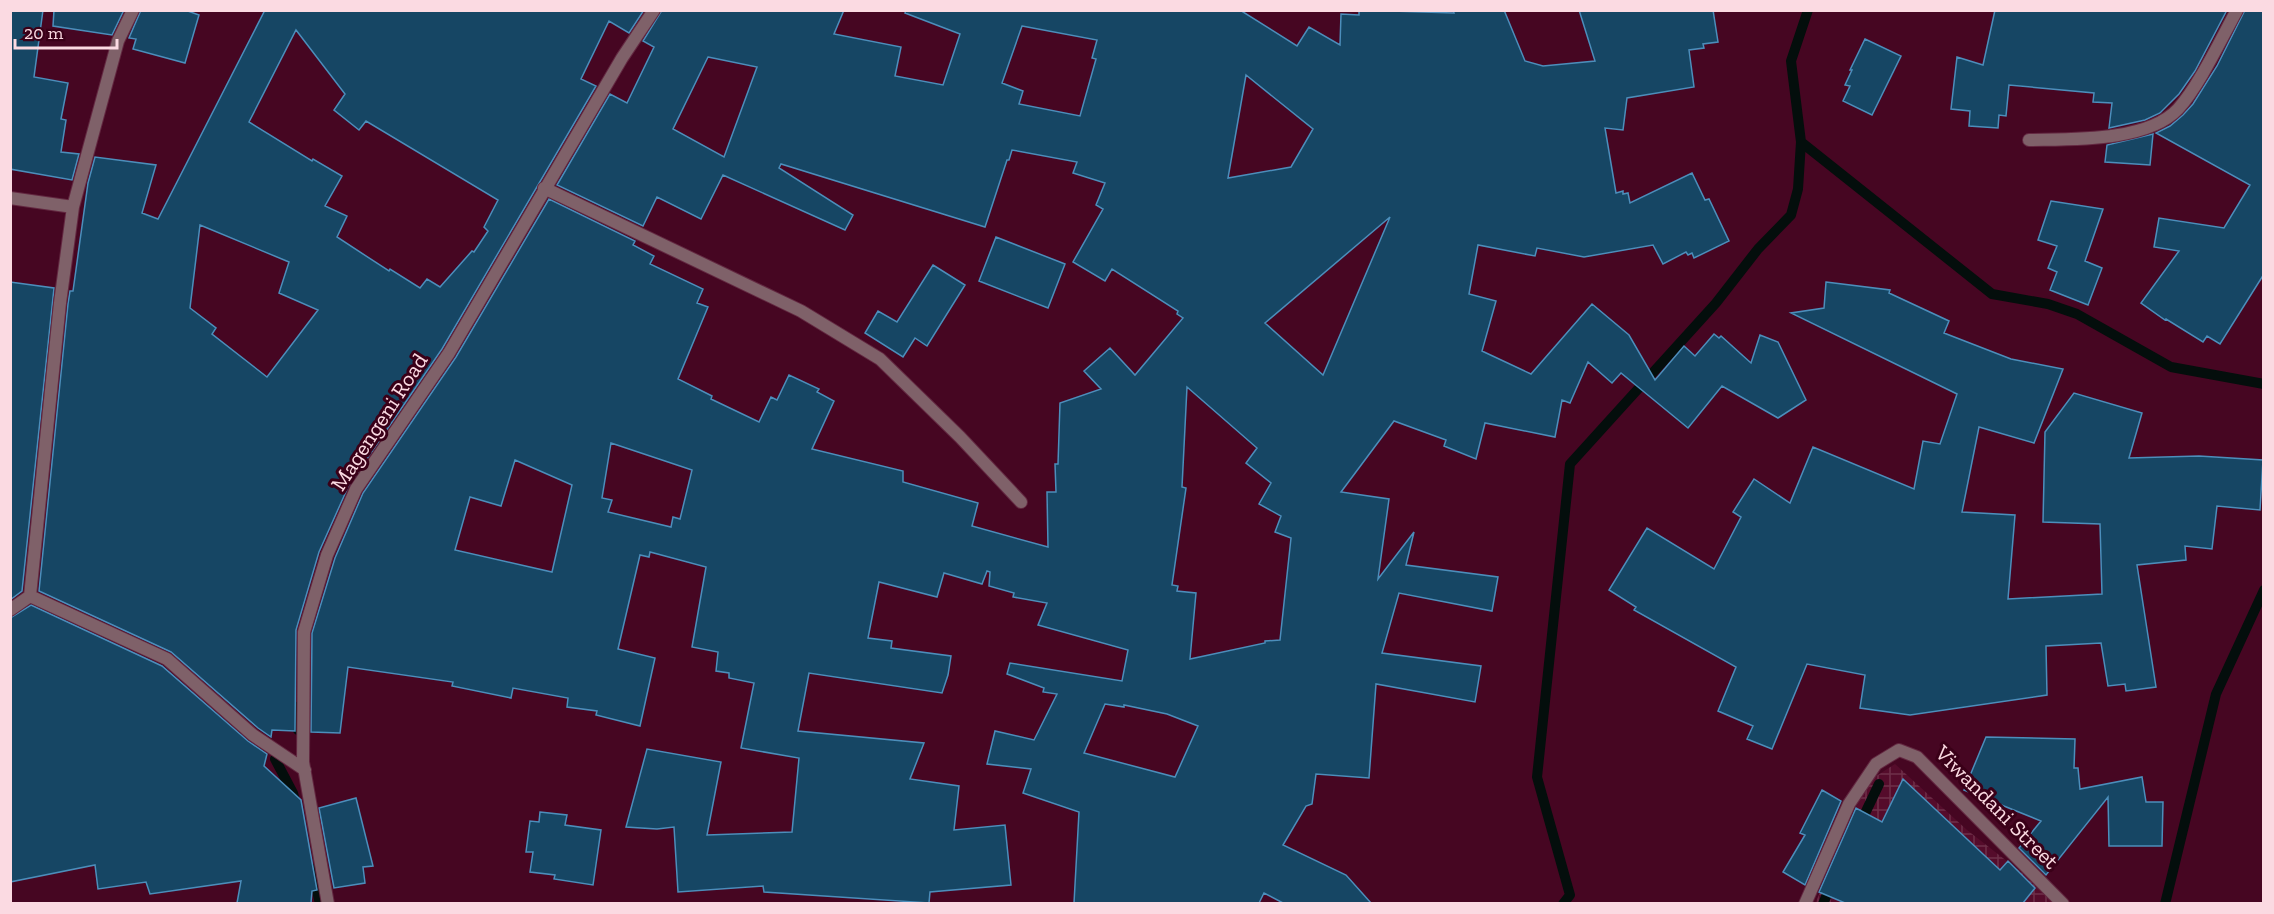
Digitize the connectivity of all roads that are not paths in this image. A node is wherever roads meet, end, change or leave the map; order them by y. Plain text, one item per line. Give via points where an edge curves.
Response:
1 (133, 10) edge
2 (654, 10) edge
3 (2237, 10) edge
4 (2029, 140) dead end
5 (544, 188) junction
6 (10, 198) edge
7 (73, 207) junction
8 (1020, 502) dead end
9 (30, 596) junction
10 (10, 610) edge
11 (305, 770) junction
12 (328, 903) edge
13 (1805, 903) edge
14 (2063, 903) edge

1 - 7 street via 118,41
2 - 5 street, Magengeni Road
3 - 4 street via 2177,110 2145,130 2085,139
5 - 8 street via 801,311 880,359
5 - 11 street, Magengeni Road via 449,353 356,489 327,555 304,632
6 - 7 street
7 - 9 street
9 - 10 street
9 - 11 street via 167,659 253,735
11 - 12 street, Magengeni Road
13 - 14 street, Viwandani Street via 1849,804 1876,764 1899,750 1917,757

